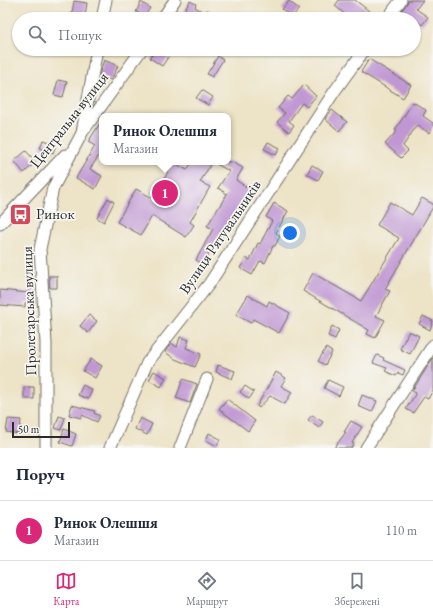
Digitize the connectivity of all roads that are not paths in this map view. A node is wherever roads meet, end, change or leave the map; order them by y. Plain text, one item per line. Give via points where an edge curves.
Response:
1 (106, 0) edge
2 (175, 0) edge
3 (401, 0) edge
4 (103, 12) edge
5 (167, 12) edge
6 (392, 12) edge
7 (96, 56) edge
8 (137, 56) edge
9 (360, 56) edge
10 (82, 133) junction
11 (0, 224) edge
12 (433, 345) edge
13 (206, 379) dead end
14 (46, 448) edge
15 (110, 448) edge
16 (180, 448) edge
17 (366, 448) edge

1 - 4 street
2 - 5 street
3 - 6 street
7 - 10 street
8 - 10 street, Центральна вулиця
9 - 15 street, Вулиця Рятувальників via 209,284 147,363
10 - 11 street, Центральна вулиця via 61,161
10 - 14 street, Пролетарська вулиця via 53,188 40,249 46,343
12 - 17 street
13 - 16 street

